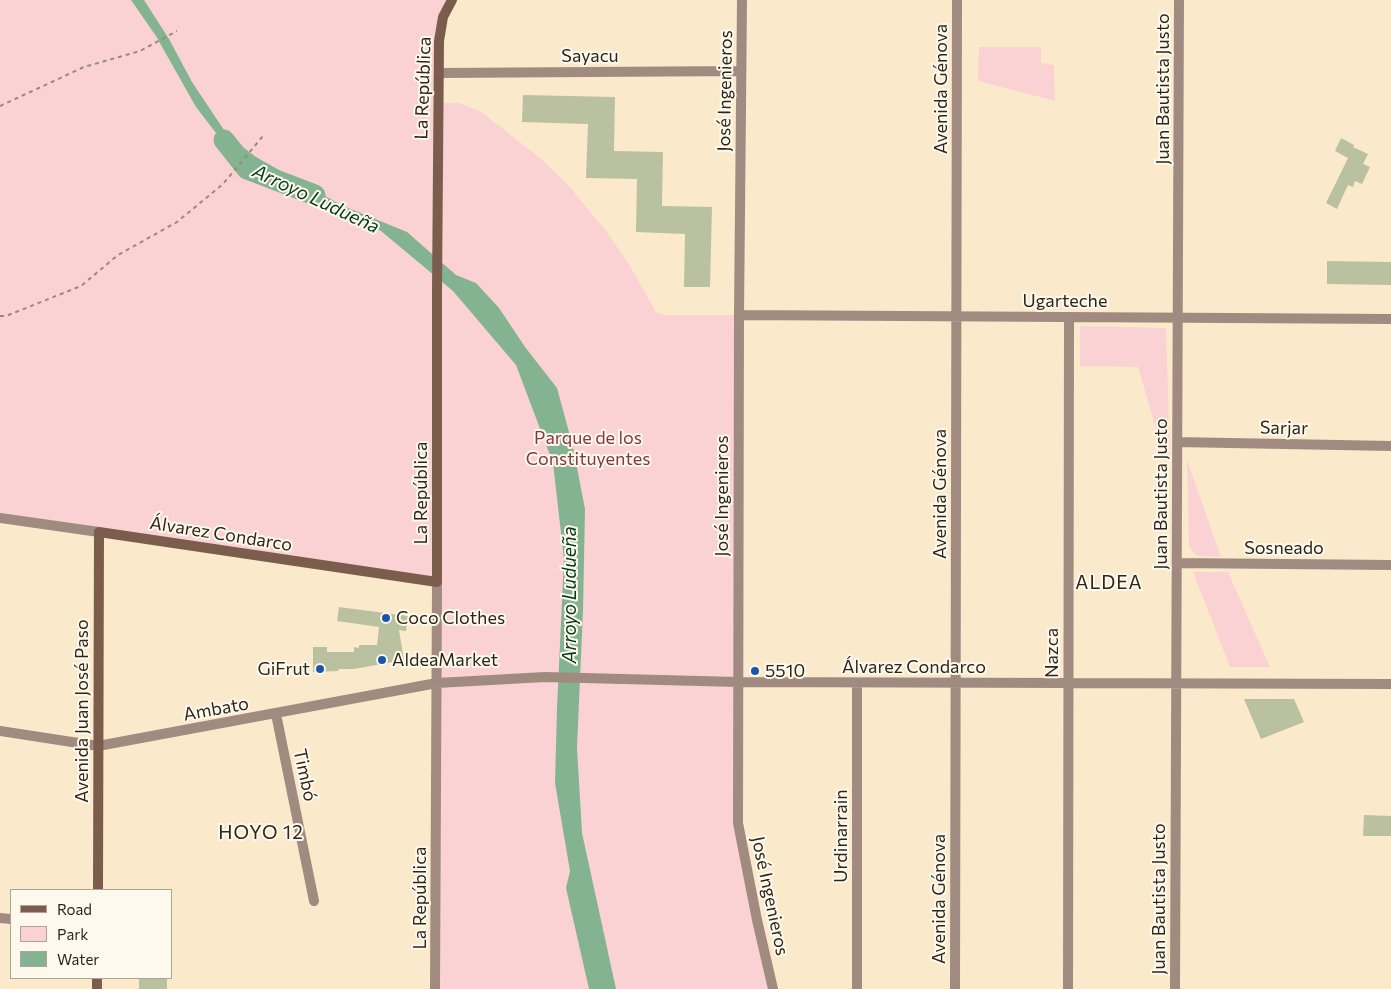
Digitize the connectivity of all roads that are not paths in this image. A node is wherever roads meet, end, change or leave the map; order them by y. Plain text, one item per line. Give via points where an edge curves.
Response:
1 (452, 0) edge
2 (742, 0) edge
3 (958, 0) edge
4 (1179, 0) edge
5 (741, 71) junction
6 (439, 73) junction
7 (739, 315) junction
8 (956, 316) junction
9 (1069, 317) junction
10 (1178, 318) junction
11 (1391, 319) edge
12 (1177, 442) junction
13 (1391, 446) edge
14 (0, 518) edge
15 (99, 532) junction
16 (1177, 563) junction
17 (1391, 565) edge
18 (437, 582) junction
19 (738, 682) junction
20 (437, 683) junction
21 (857, 683) junction
22 (955, 683) junction
23 (1068, 683) junction
24 (1176, 684) junction
25 (1391, 684) edge
26 (276, 714) junction
27 (0, 731) edge
28 (98, 746) junction
29 (98, 889) edge
30 (314, 901) dead end
31 (435, 989) edge
32 (773, 989) edge
33 (856, 989) edge
34 (955, 989) edge
35 (1068, 989) edge
36 (1175, 989) edge

1 - 6 main road, La República via 443,17
2 - 5 street, José Ingenieros
3 - 8 street, Avenida Génova
4 - 10 street, Juan Bautista Justo
5 - 6 street, Sayacu
5 - 7 street, José Ingenieros
6 - 18 main road, La República
7 - 8 street, Ugarteche
7 - 19 street, José Ingenieros
8 - 9 street, Ugarteche
8 - 22 street, Avenida Génova
9 - 10 street, Ugarteche
9 - 23 street, Nazca
10 - 11 street, Ugarteche
10 - 12 street, Juan Bautista Justo
12 - 13 street, Sarjar
12 - 16 street, Juan Bautista Justo
14 - 15 street, Álvarez Condarco
15 - 18 main road, Álvarez Condarco
15 - 28 main road, Avenida Juan José Paso
16 - 17 street, Sosneado
16 - 24 street, Juan Bautista Justo
18 - 20 street, La República
19 - 20 street, Álvarez Condarco via 545,677
19 - 21 street, Álvarez Condarco
19 - 32 street, José Ingenieros via 738,823
20 - 26 street, Ambato
20 - 31 street, La República
21 - 22 street, Álvarez Condarco
21 - 33 street, Urdinarrain
22 - 23 street, Álvarez Condarco
22 - 34 street, Avenida Génova
23 - 24 street, Álvarez Condarco
23 - 35 street, Nazca
24 - 25 street, Álvarez Condarco
24 - 36 street, Juan Bautista Justo
26 - 28 street, Ambato
26 - 30 street, Timbó
27 - 28 street, Ambato
28 - 29 main road, Avenida Juan José Paso

